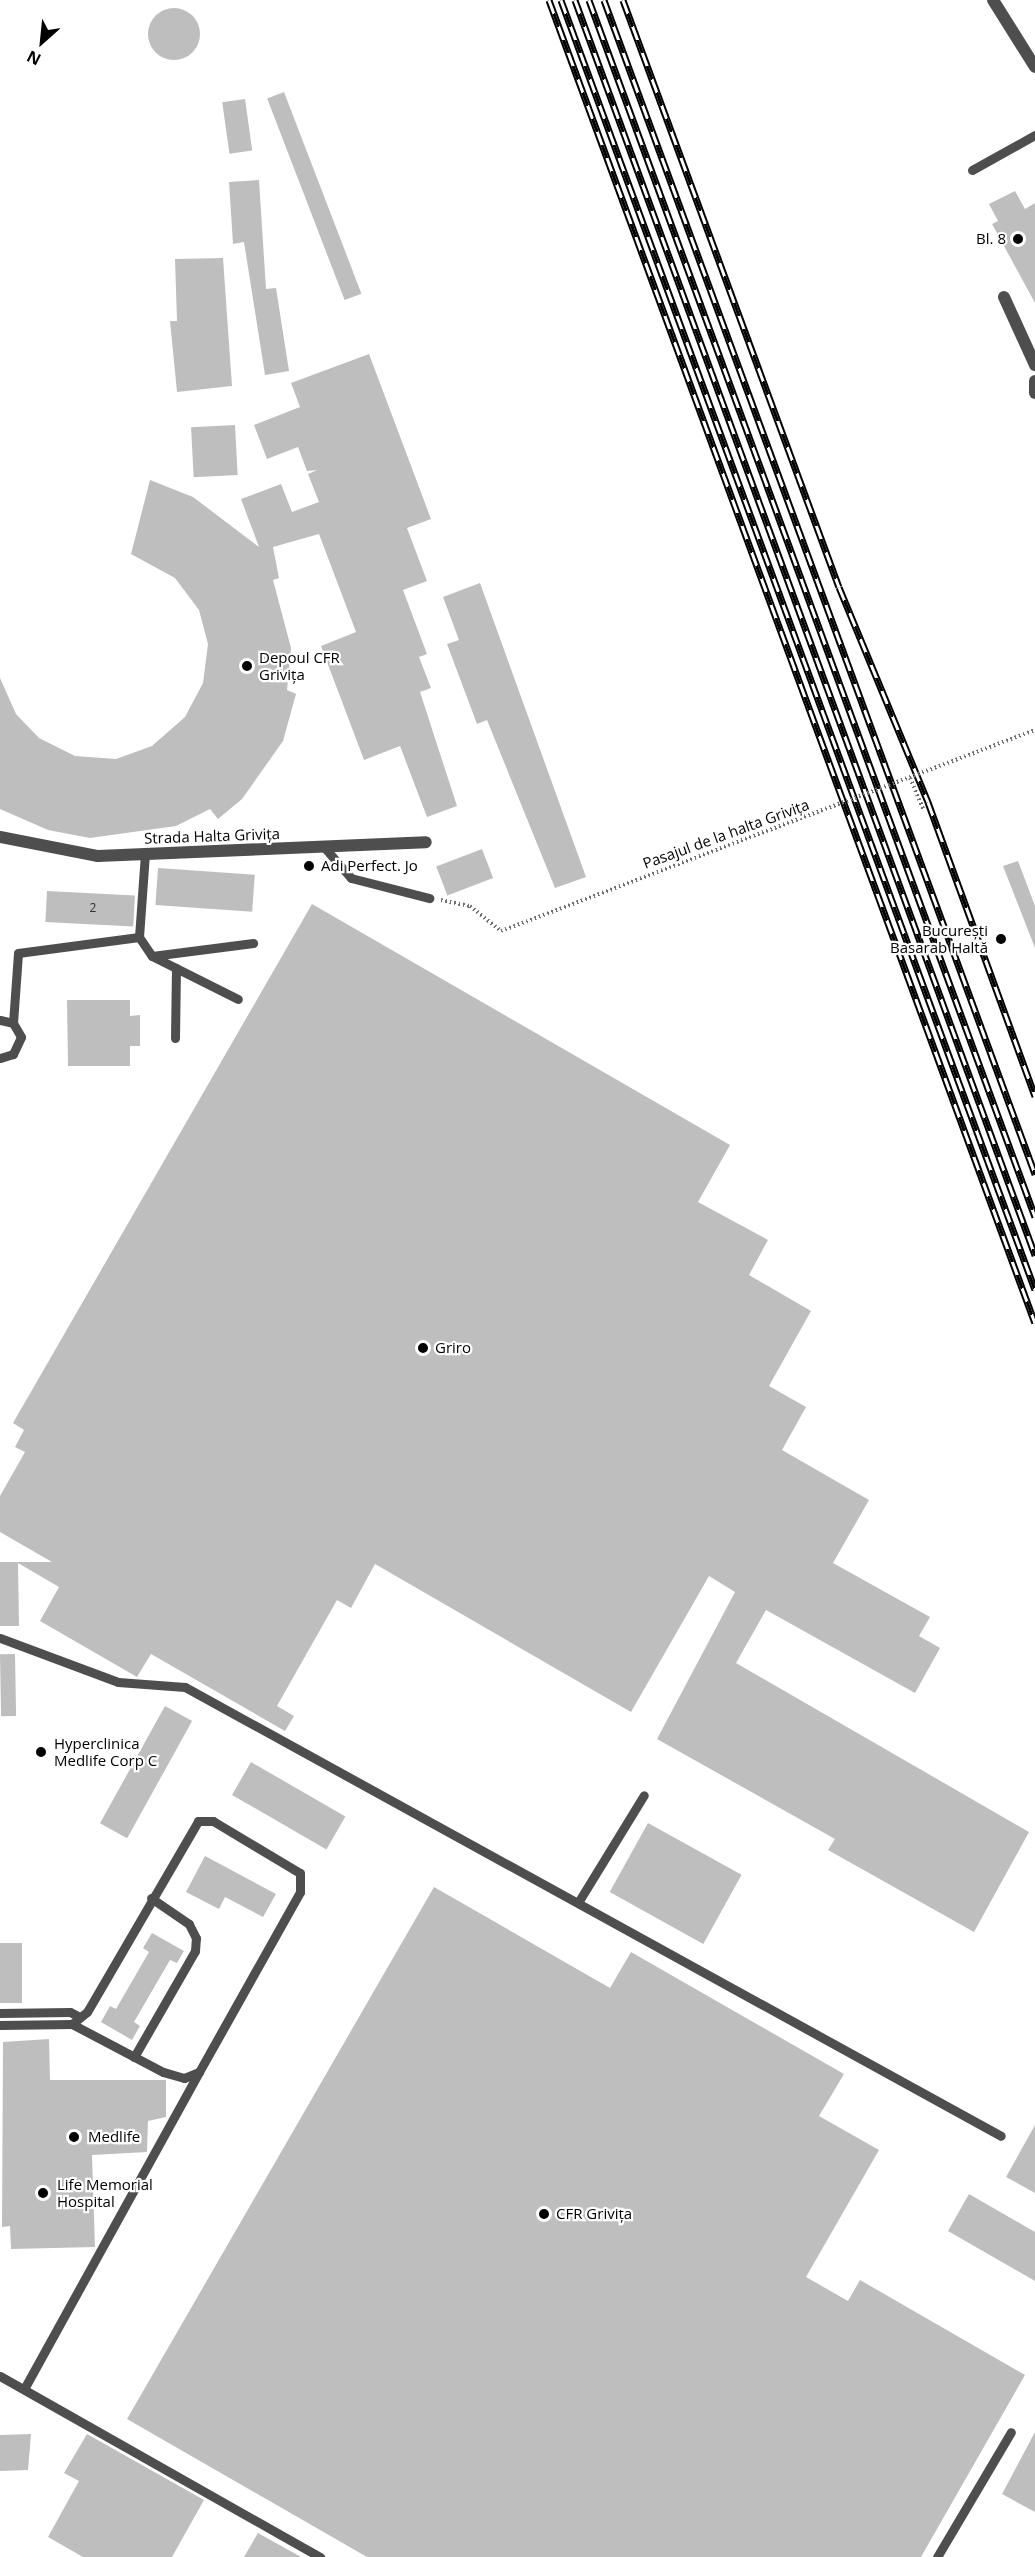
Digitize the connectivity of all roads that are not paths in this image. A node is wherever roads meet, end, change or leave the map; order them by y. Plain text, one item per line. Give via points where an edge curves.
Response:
1 (993, 0) edge
2 (1035, 67) edge
3 (1035, 135) edge
4 (972, 170) dead end
5 (1004, 297) dead end
6 (1035, 365) edge
7 (1035, 381) edge
8 (1035, 393) edge
9 (0, 837) edge
10 (426, 842) dead end
11 (324, 847) junction
12 (145, 854) junction
13 (429, 898) road end
14 (140, 937) junction
15 (253, 943) dead end
16 (152, 956) junction
17 (176, 968) junction
18 (238, 999) dead end
19 (0, 1020) edge
20 (12, 1023) junction
21 (175, 1038) dead end
22 (0, 1058) edge
23 (0, 1638) edge
24 (644, 1795) dead end
25 (151, 1898) junction
26 (579, 1901) junction
27 (0, 2013) edge
28 (80, 2017) junction
29 (72, 2024) junction
30 (0, 2025) edge
31 (134, 2057) junction
32 (199, 2072) junction
33 (1001, 2136) dead end
34 (0, 2376) edge
35 (24, 2390) junction
36 (1011, 2432) dead end
37 (320, 2557) edge
38 (937, 2557) edge

1 - 2 street
3 - 4 lane
5 - 6 street
7 - 8 street
9 - 12 street, Strada Halta Grivița via 98,856
10 - 11 street, Strada Halta Grivița
11 - 12 street, Strada Halta Grivița
11 - 13 lane via 351,878
12 - 14 lane
14 - 16 lane
14 - 20 lane via 18,953
15 - 16 lane
16 - 17 lane
17 - 18 lane
17 - 21 lane
19 - 20 lane
20 - 22 lane via 20,1043 13,1054
23 - 26 lane via 118,1682 185,1687
24 - 26 lane
25 - 28 lane
25 - 31 lane via 189,1924 195,1945
25 - 32 lane via 190,1827 203,1820 300,1873 300,1892
26 - 33 lane
27 - 28 lane via 70,2012
28 - 29 lane
29 - 30 lane
29 - 31 lane
31 - 32 lane via 176,2077
32 - 35 lane
34 - 35 lane
35 - 37 lane
36 - 38 lane

